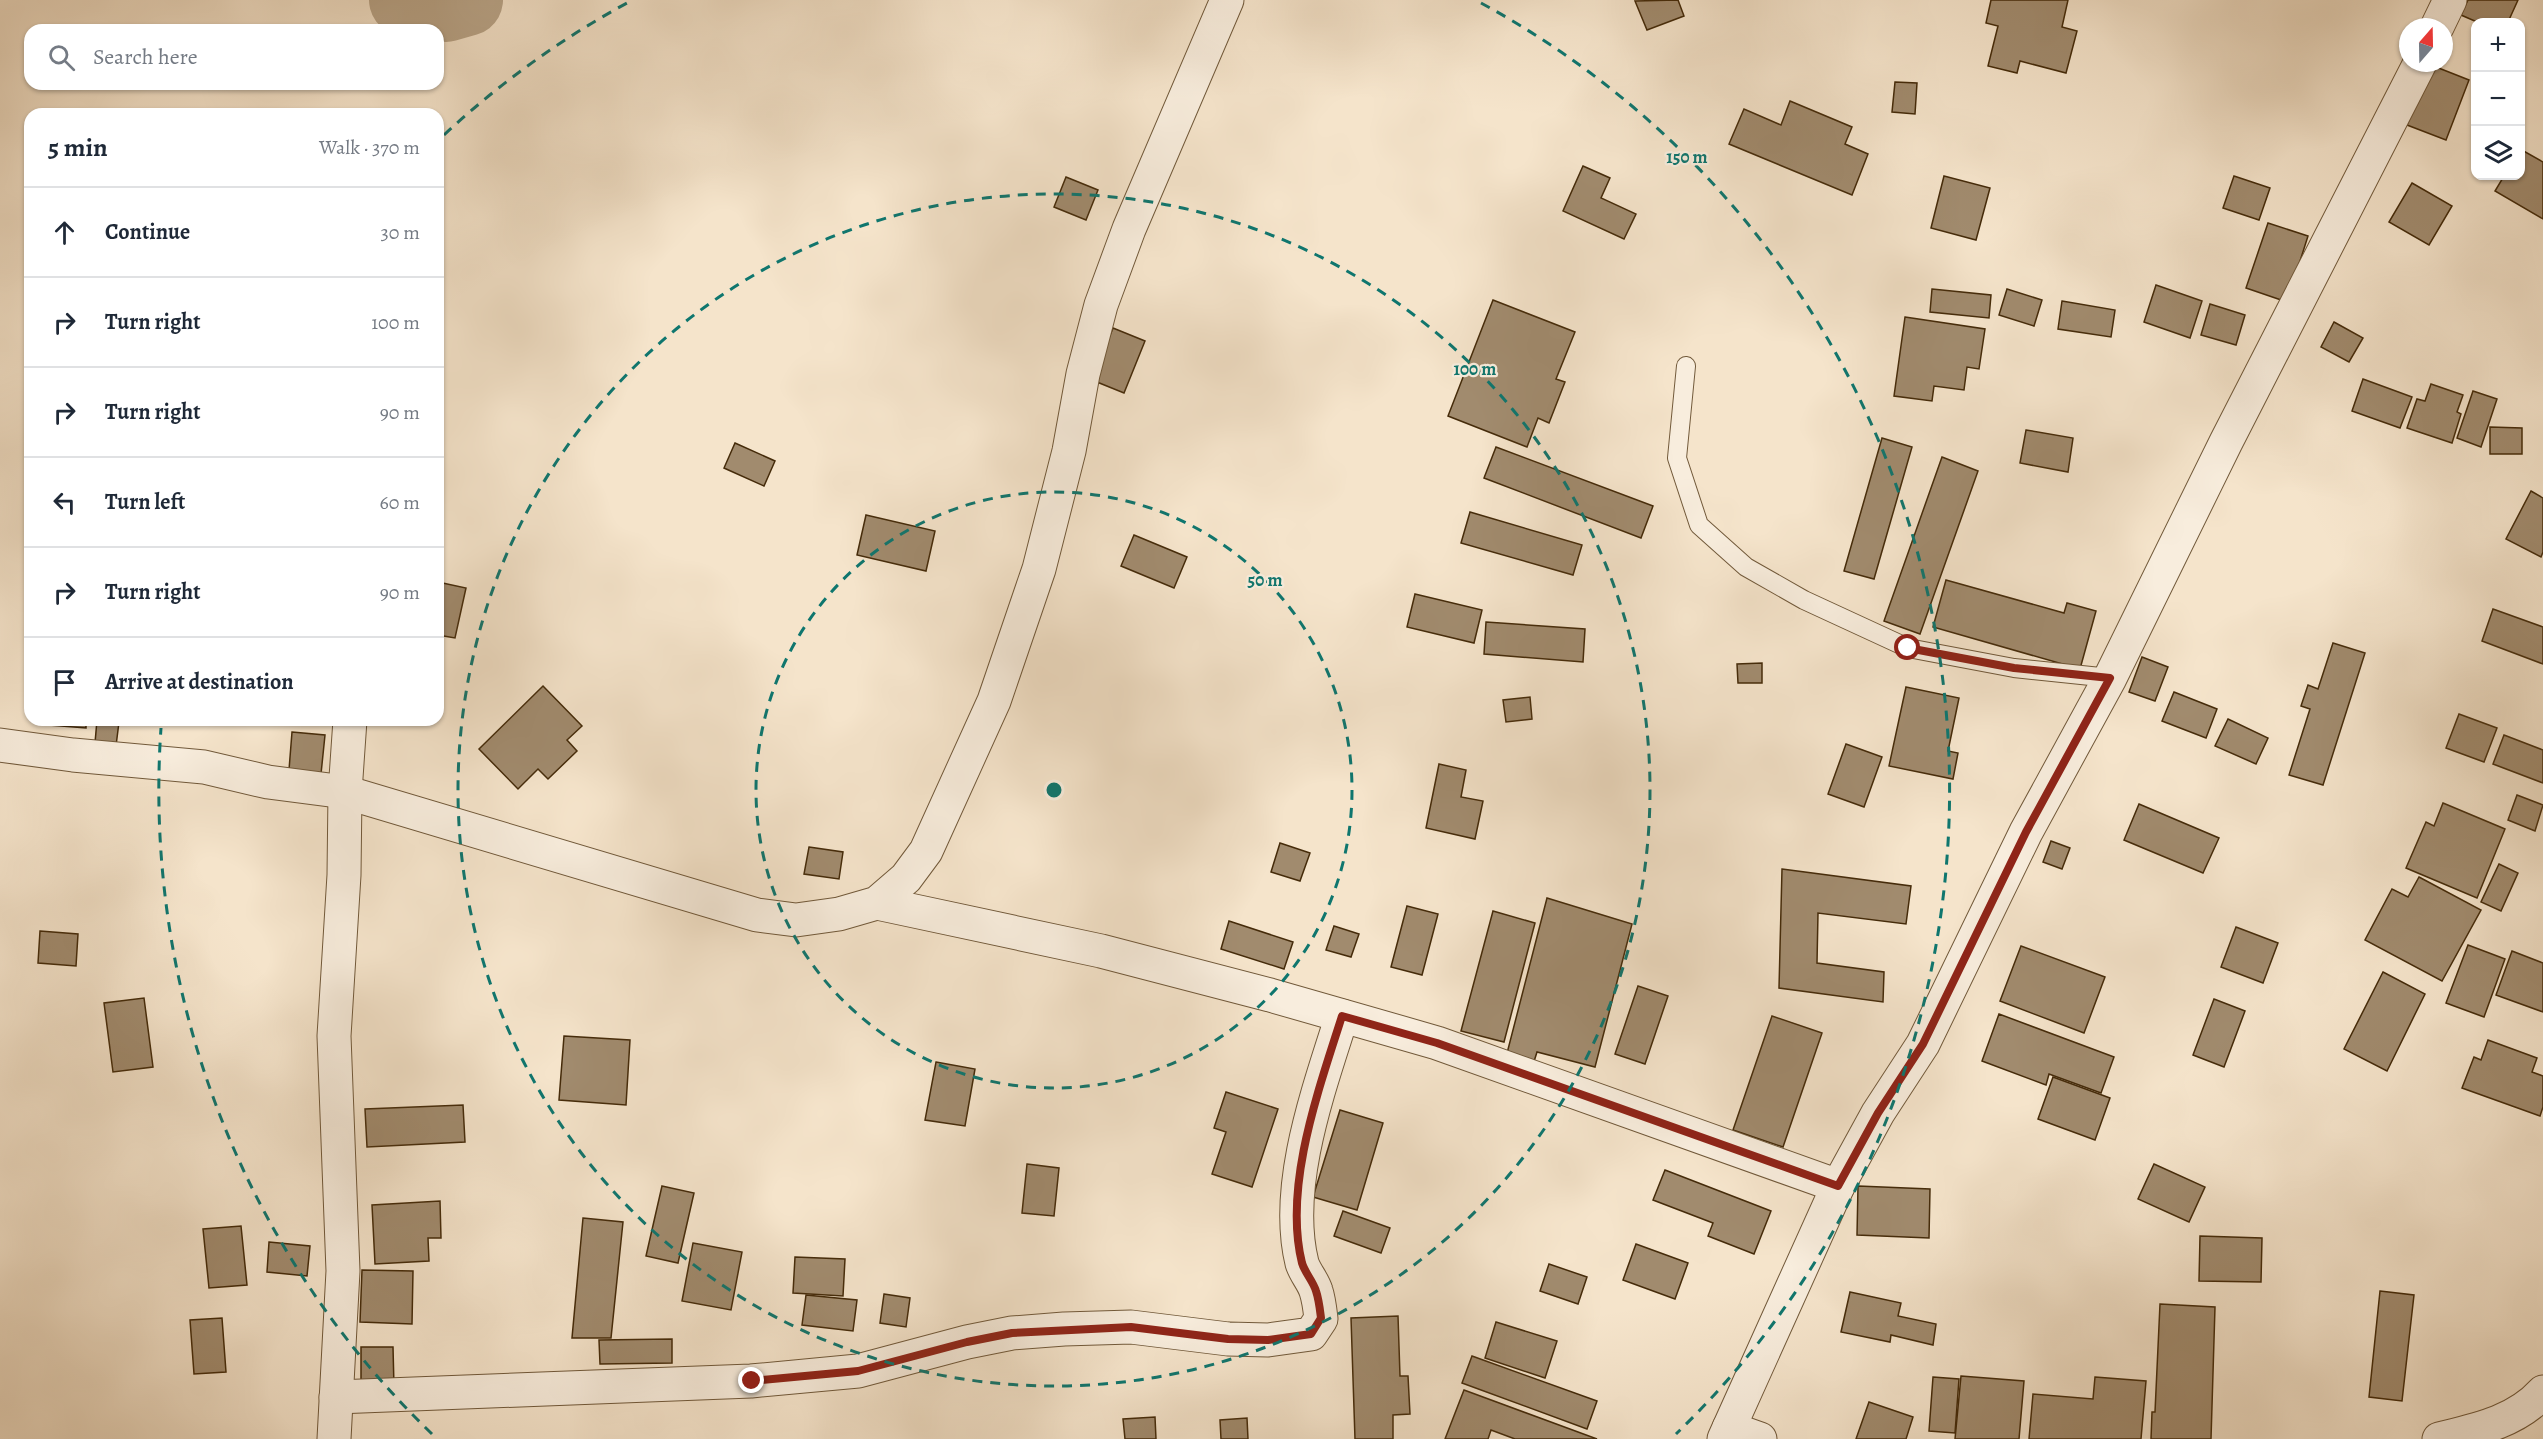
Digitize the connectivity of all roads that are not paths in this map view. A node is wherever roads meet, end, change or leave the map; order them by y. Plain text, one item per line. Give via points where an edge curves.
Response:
1 (1227, 0) edge
2 (2450, 0) edge
3 (2441, 18) edge
4 (2415, 72) edge
5 (1686, 366) dead end
6 (2110, 678) junction
7 (350, 726) edge
8 (0, 745) edge
9 (345, 792) junction
10 (877, 903) junction
11 (1342, 1016) junction
12 (1838, 1186) junction
13 (2543, 1392) edge
14 (336, 1396) junction
15 (1726, 1433) edge
16 (334, 1439) edge
17 (1760, 1439) edge
18 (2439, 1439) edge

1 - 10 street via 1129,229 1101,305 1039,569 994,701 926,851 906,878
2 - 3 street
4 - 6 street via 2231,431
5 - 6 lane via 1677,458 1699,525 1746,567 1804,600 1908,648 2014,668
6 - 12 street via 2026,832 1923,1044 1878,1113
7 - 9 street
8 - 9 street via 204,767 268,782
9 - 10 street via 757,915 796,920
9 - 14 street via 334,1036 343,1271
10 - 11 street via 1101,951
11 - 12 street via 1437,1043
11 - 14 street via 1312,1113 1300,1175 1297,1215 1302,1264 1316,1291 1321,1318 1311,1334 1268,1340 1131,1327 1064,1329 1012,1333 858,1371 752,1381
12 - 15 street
13 - 18 street via 2532,1405 2502,1421
14 - 16 street
15 - 17 street

